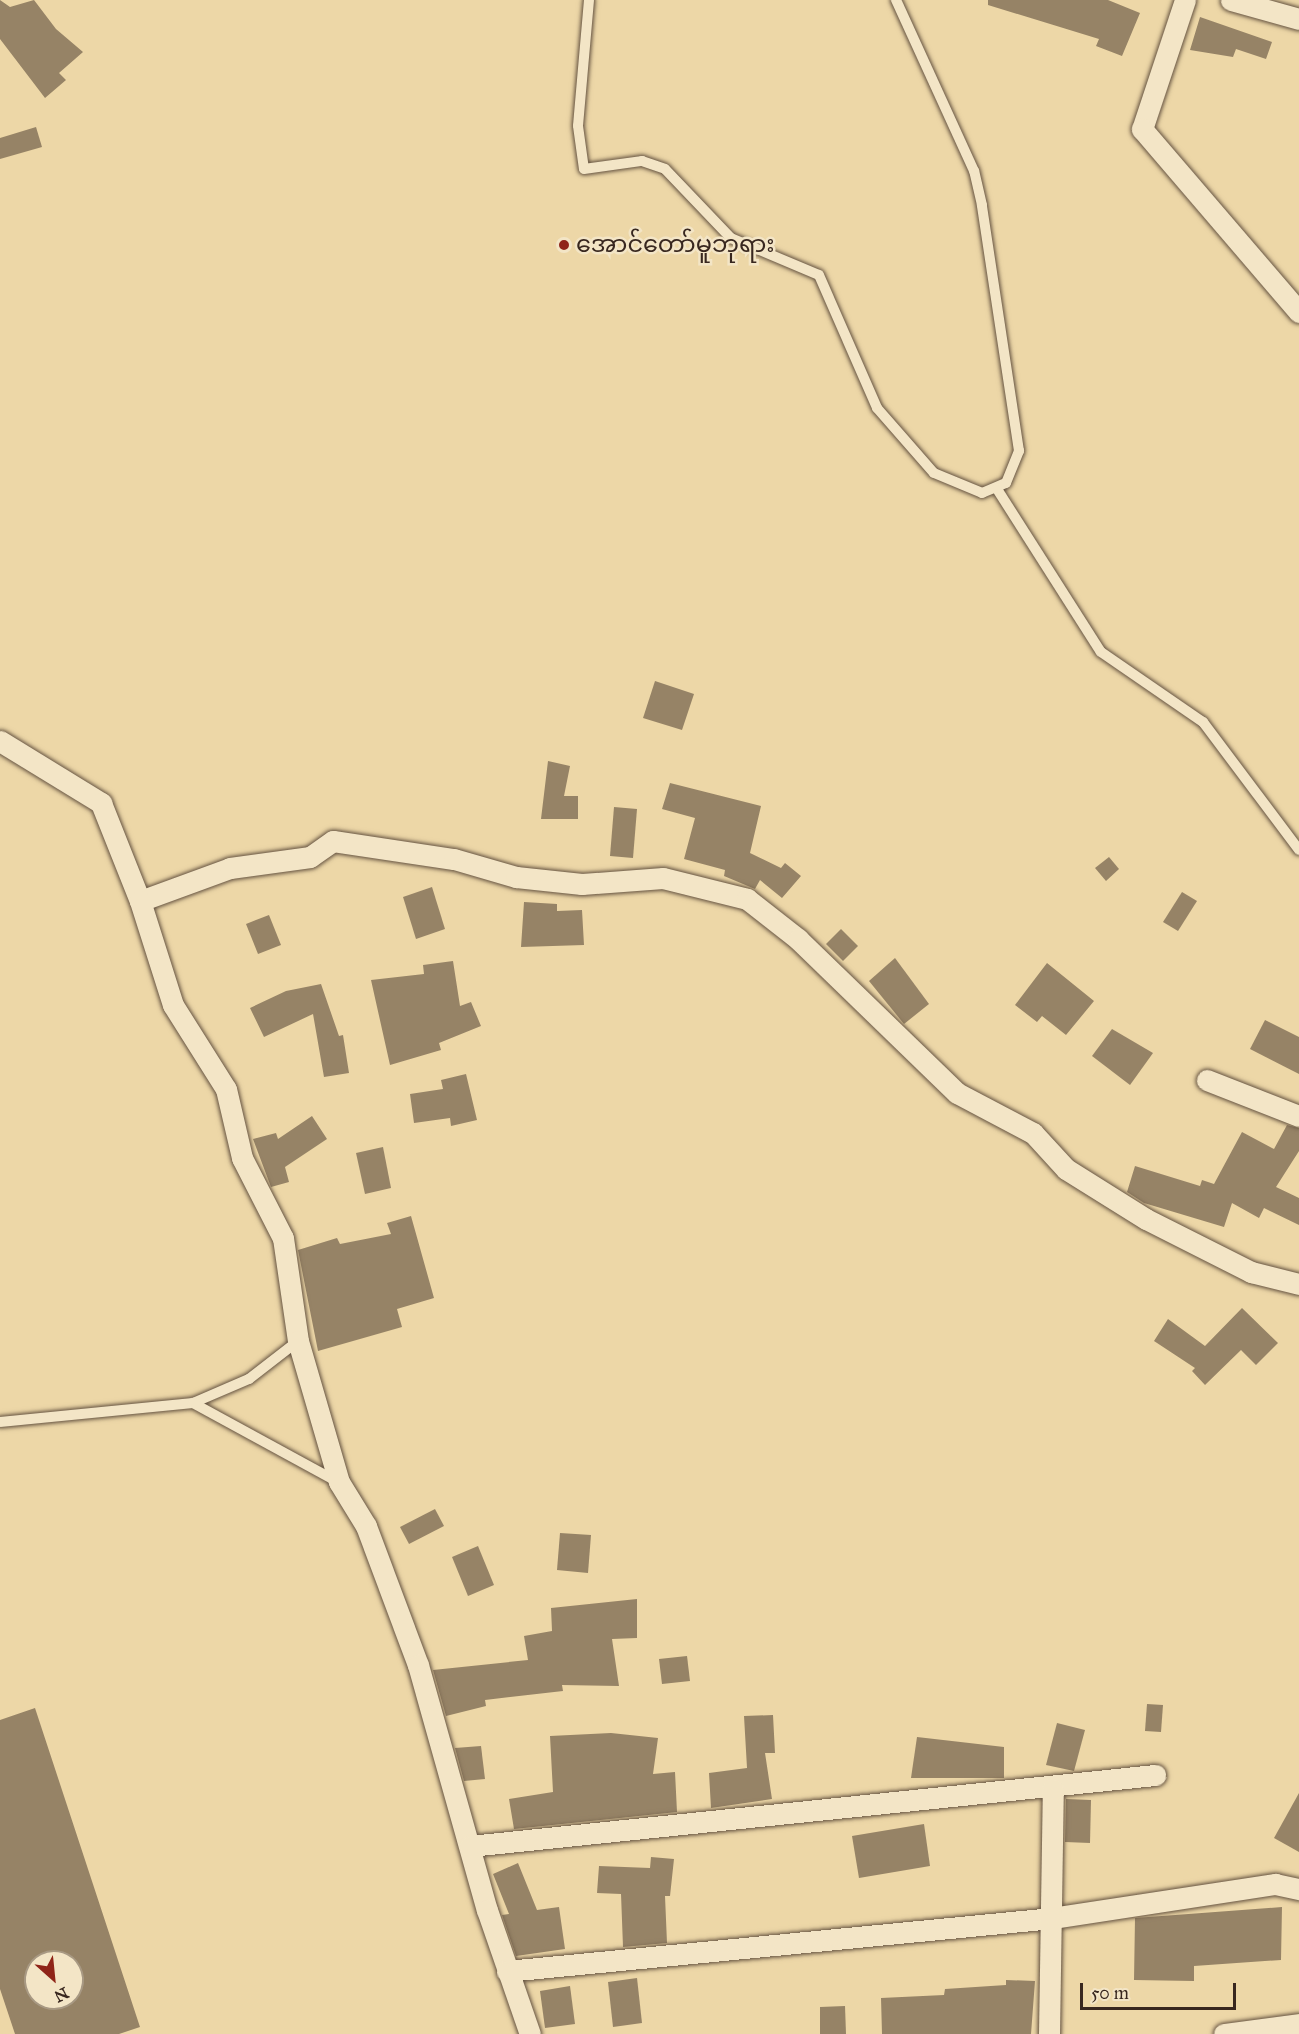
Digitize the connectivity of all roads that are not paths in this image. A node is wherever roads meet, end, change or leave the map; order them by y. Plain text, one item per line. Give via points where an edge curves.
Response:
1 (589, 0) edge
2 (896, 0) edge
3 (1185, 0) edge
4 (1231, 0) edge
5 (1297, 22) edge
6 (1299, 312) edge
7 (998, 489) junction
8 (0, 741) edge
9 (1299, 850) edge
10 (140, 901) junction
11 (1207, 1080) dead end
12 (1299, 1116) edge
13 (1299, 1284) edge
14 (298, 1341) junction
15 (193, 1403) junction
16 (0, 1422) edge
17 (339, 1482) junction
18 (1155, 1775) dead end
19 (1053, 1790) junction
20 (470, 1846) junction
21 (1299, 1889) edge
22 (1052, 1918) junction
23 (507, 1971) junction
24 (1299, 2024) edge
25 (530, 2034) edge
26 (1049, 2034) edge
27 (1224, 2034) edge

1 - 7 lane via 578,126 584,169 642,161 665,169 731,238 819,275 877,408 934,473 982,493
2 - 7 lane via 974,171 982,205 1019,451 1016,470
3 - 6 street via 1142,129
4 - 5 street
7 - 9 lane via 1101,652 1203,722
8 - 10 street via 101,803
10 - 13 street via 230,868 310,857 333,841 454,859 516,877 582,884 663,878 709,885 747,899 798,939 957,1094 1033,1133 1066,1169 1146,1219 1251,1272
10 - 14 street via 173,1005 225,1089 242,1158 283,1238
11 - 12 street
14 - 15 lane via 249,1379
14 - 17 street
15 - 16 lane
15 - 17 lane
17 - 20 street via 366,1526 418,1665
18 - 19 street
19 - 20 street
19 - 22 street
20 - 23 street
21 - 22 street via 1275,1884
22 - 23 street
22 - 26 street
23 - 25 street
24 - 27 street

